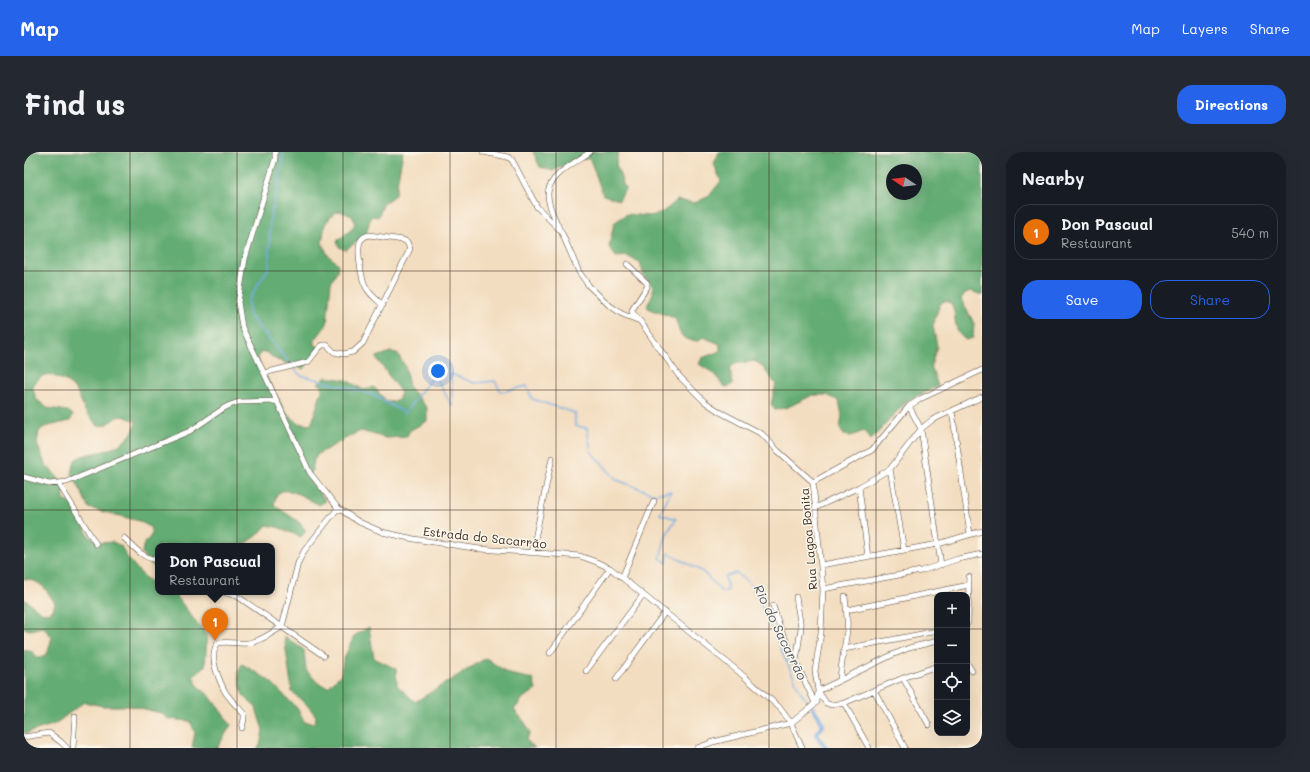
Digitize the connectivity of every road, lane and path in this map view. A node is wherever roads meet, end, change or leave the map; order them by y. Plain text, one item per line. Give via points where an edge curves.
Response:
1 (275, 152) edge
2 (483, 152) edge
3 (590, 152) edge
4 (560, 231) junction
5 (627, 264) dead end
6 (383, 305) junction
7 (640, 321) junction
8 (982, 370) edge
9 (264, 373) junction
10 (982, 397) edge
11 (277, 401) junction
12 (909, 406) junction
13 (952, 411) junction
14 (921, 429) junction
15 (552, 458) dead end
16 (890, 469) junction
17 (24, 477) edge
18 (813, 482) junction
19 (59, 484) junction
20 (858, 487) junction
21 (654, 501) dead end
22 (338, 508) junction
23 (815, 508) junction
24 (982, 531) edge
25 (970, 534) junction
26 (124, 538) dead end
27 (96, 544) dead end
28 (938, 544) junction
29 (904, 550) junction
30 (532, 553) junction
31 (982, 554) edge
32 (868, 557) junction
33 (155, 560) edge
34 (821, 565) junction
35 (941, 565) junction
36 (610, 568) junction
37 (969, 577) dead end
38 (622, 578) junction
39 (969, 585) junction
40 (823, 589) junction
41 (969, 592) edge
42 (643, 594) junction
43 (234, 595) edge
44 (845, 596) dead end
45 (796, 597) dead end
46 (773, 606) dead end
47 (847, 610) junction
48 (665, 612) junction
49 (282, 627) junction
50 (934, 632) edge
51 (934, 642) edge
52 (844, 649) junction
53 (550, 653) dead end
54 (324, 656) dead end
55 (796, 662) junction
56 (968, 664) edge
57 (934, 667) edge
58 (586, 671) dead end
59 (972, 671) dead end
60 (903, 678) junction
61 (616, 679) dead end
62 (840, 680) junction
63 (874, 690) junction
64 (818, 691) junction
65 (844, 703) junction
66 (815, 704) junction
67 (75, 716) dead end
68 (791, 723) junction
69 (929, 725) dead end
70 (242, 728) dead end
71 (24, 737) edge
72 (67, 748) edge
73 (73, 748) edge
74 (697, 748) edge
75 (802, 748) edge
76 (870, 748) edge
77 (905, 748) edge

1 - 9 street, Estrada do Sacarrão via 245,259 238,302 242,327
2 - 4 street via 503,155 512,160 537,207
3 - 4 street via 564,169 549,187 550,204
4 - 7 street via 579,272 589,286 622,314
5 - 7 street via 647,287 632,310
6 - 6 street via 410,249 403,240 369,235 360,241 362,272 365,286
6 - 9 street via 363,343 353,352 342,354 323,345 308,362
7 - 18 street, Rua Lagoa Bonita via 692,390 720,412 762,434
8 - 12 street
9 - 11 street, Estrada do Sacarrão
10 - 13 street
11 - 19 street via 239,402 230,405 190,431
11 - 22 street, Estrada do Sacarrão via 310,473
12 - 14 street
12 - 18 street via 872,450
13 - 14 street via 932,420
13 - 25 street
14 - 16 street
14 - 28 street
15 - 30 street
16 - 20 street
16 - 29 street
17 - 19 street
18 - 23 street, Rua Lagoa Bonita
19 - 27 street
20 - 23 street
20 - 32 street
21 - 38 street
22 - 30 street, Estrada do Sacarrão via 359,522 382,532 480,549
22 - 49 street via 304,551 298,563
23 - 34 street, Rua Lagoa Bonita
24 - 25 street
25 - 28 street
26 - 33 street via 147,558
28 - 29 street
28 - 35 street
29 - 32 street
30 - 36 street, Estrada do Sacarrão via 580,556
31 - 35 street
32 - 34 street
34 - 40 street, Rua Lagoa Bonita
35 - 40 street via 922,571
36 - 38 street, Estrada do Sacarrão
36 - 53 street
37 - 39 street
38 - 42 street, Estrada do Sacarrão
39 - 41 street
39 - 47 street
40 - 64 street, Rua Lagoa Bonita via 821,633 815,671
42 - 48 street, Estrada do Sacarrão
42 - 58 street
43 - 49 street
44 - 47 street
45 - 55 street via 801,628
46 - 55 street
47 - 52 street
48 - 61 street
48 - 68 street, Estrada do Sacarrão via 779,707
49 - 54 street
49 - 70 street via 254,642 218,643 214,648 216,671 225,691 244,714
50 - 52 street
51 - 62 street via 909,648
52 - 62 street
55 - 66 street
56 - 59 street
57 - 60 street
60 - 63 street
60 - 69 street
62 - 64 street
63 - 65 street
63 - 77 street
64 - 65 street via 826,703
64 - 66 street, Rua Lagoa Bonita
65 - 76 street
66 - 68 street
67 - 73 street
68 - 74 street
68 - 75 street, Estrada do Sacarrão
71 - 72 street via 49,733

